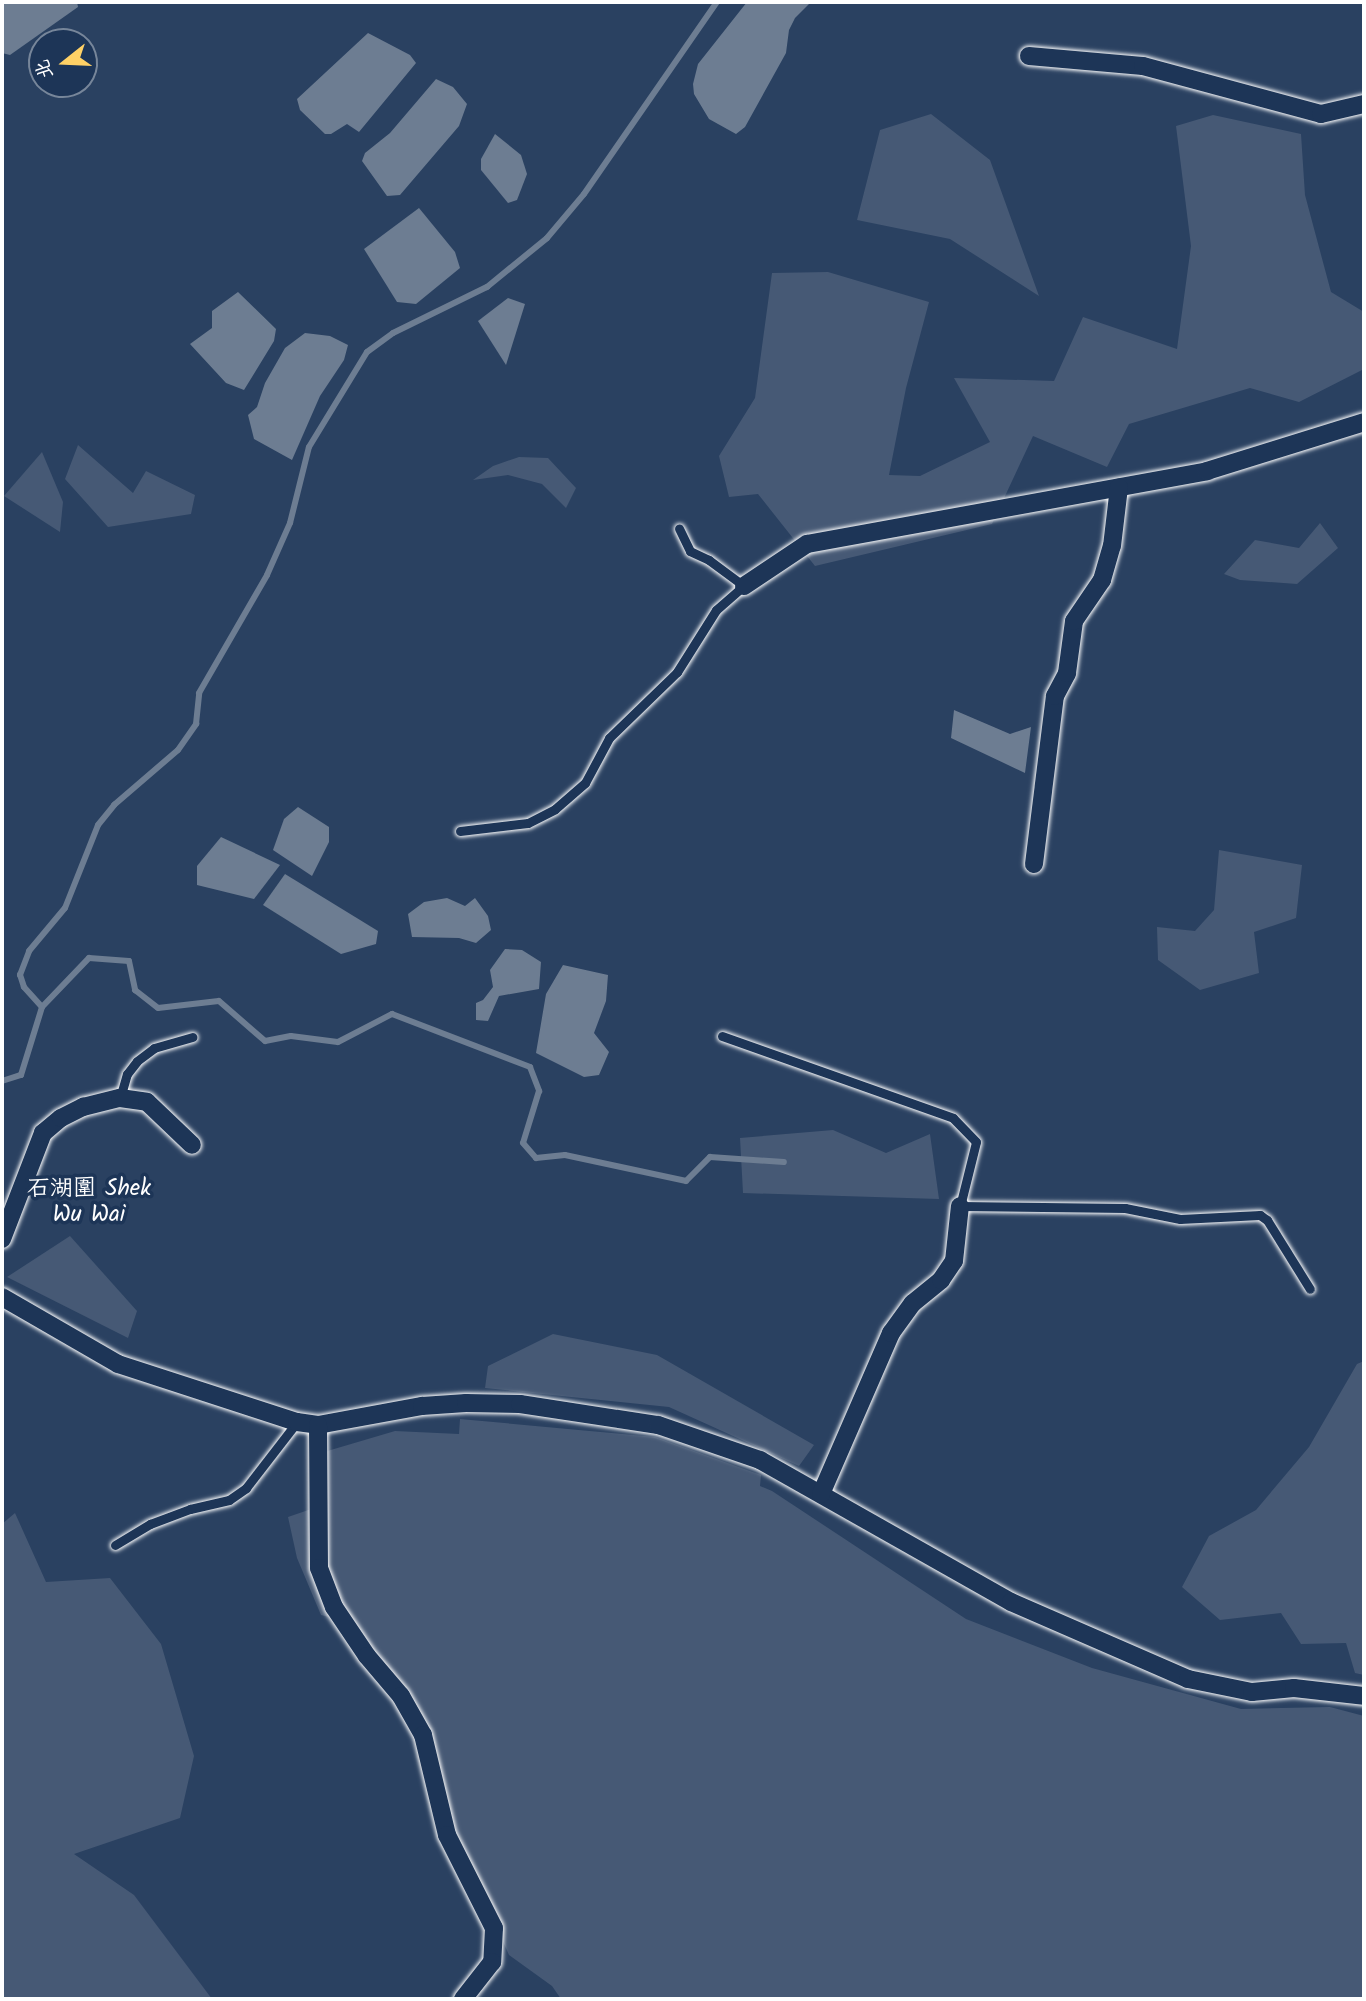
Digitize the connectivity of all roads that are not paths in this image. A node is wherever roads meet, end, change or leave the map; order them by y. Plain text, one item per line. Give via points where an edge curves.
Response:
1 (1029, 57) dead end
2 (1364, 104) edge
3 (1364, 422) edge
4 (1119, 487) junction
5 (679, 528) dead end
6 (744, 586) junction
7 (460, 831) dead end
8 (1034, 864) dead end
9 (722, 1036) dead end
10 (192, 1037) dead end
11 (120, 1098) junction
12 (192, 1145) dead end
13 (960, 1206) junction
14 (2, 1239) edge
15 (1310, 1289) dead end
16 (2, 1297) edge
17 (297, 1422) junction
18 (317, 1425) junction
19 (821, 1494) junction
20 (115, 1545) dead end
21 (1364, 1696) edge
22 (463, 1999) edge

1 - 2 street via 1143,66 1321,114
3 - 4 street via 1207,471
4 - 6 street via 807,544
4 - 8 street via 1112,546 1102,580 1074,621 1067,673 1055,696
5 - 6 lane via 690,551
6 - 7 lane via 716,610 677,672 609,738 585,783 555,809 528,823
9 - 13 lane via 953,1118 976,1142
10 - 11 lane via 154,1048 137,1061 127,1074
11 - 12 street via 147,1102
11 - 14 street via 61,1118 43,1133
13 - 15 lane via 1125,1208 1180,1219 1259,1215 1267,1220
13 - 19 street via 954,1261 891,1333
16 - 17 street via 118,1364
17 - 18 street
17 - 20 lane via 246,1488 229,1500 149,1524
18 - 19 street via 422,1406 520,1404 658,1425 760,1460
18 - 22 street via 319,1568 334,1608 401,1696 423,1735 447,1835 494,1928 492,1962
19 - 21 street via 1011,1602 1188,1679 1252,1692 1294,1688

